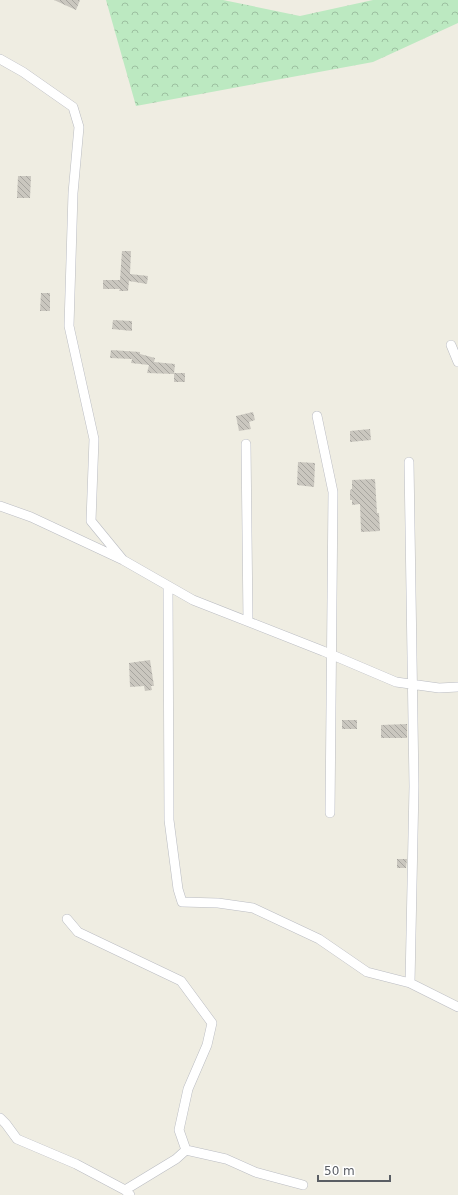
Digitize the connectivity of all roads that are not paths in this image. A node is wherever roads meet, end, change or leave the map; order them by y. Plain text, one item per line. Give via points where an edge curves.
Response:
1 (0, 59) edge
2 (451, 345) dead end
3 (458, 362) edge
4 (317, 416) dead end
5 (246, 444) dead end
6 (409, 462) dead end
7 (0, 506) edge
8 (123, 560) junction
9 (168, 586) junction
10 (248, 621) junction
11 (330, 654) junction
12 (412, 685) junction
13 (458, 687) edge
14 (330, 813) dead end
15 (67, 919) dead end
16 (410, 983) junction
17 (458, 1008) edge
18 (0, 1118) edge
19 (186, 1150) junction
20 (304, 1185) dead end
21 (127, 1192) edge

1 - 8 street via 73,107 79,127 73,193 69,326 94,439 91,521
2 - 3 street
4 - 11 street via 332,492
5 - 10 street
6 - 12 street
7 - 8 street via 31,517
8 - 9 street
9 - 10 street via 193,600
9 - 16 street via 170,820 178,889 182,902 218,903 253,908 320,939 367,972
10 - 11 street
11 - 12 street via 396,682
11 - 14 street
12 - 13 street
12 - 16 street via 414,786
15 - 19 street via 78,932 181,982 212,1023 207,1045 188,1089 179,1130
16 - 17 street
18 - 21 street via 17,1139 76,1164
19 - 20 street via 226,1159 255,1172
19 - 21 street

